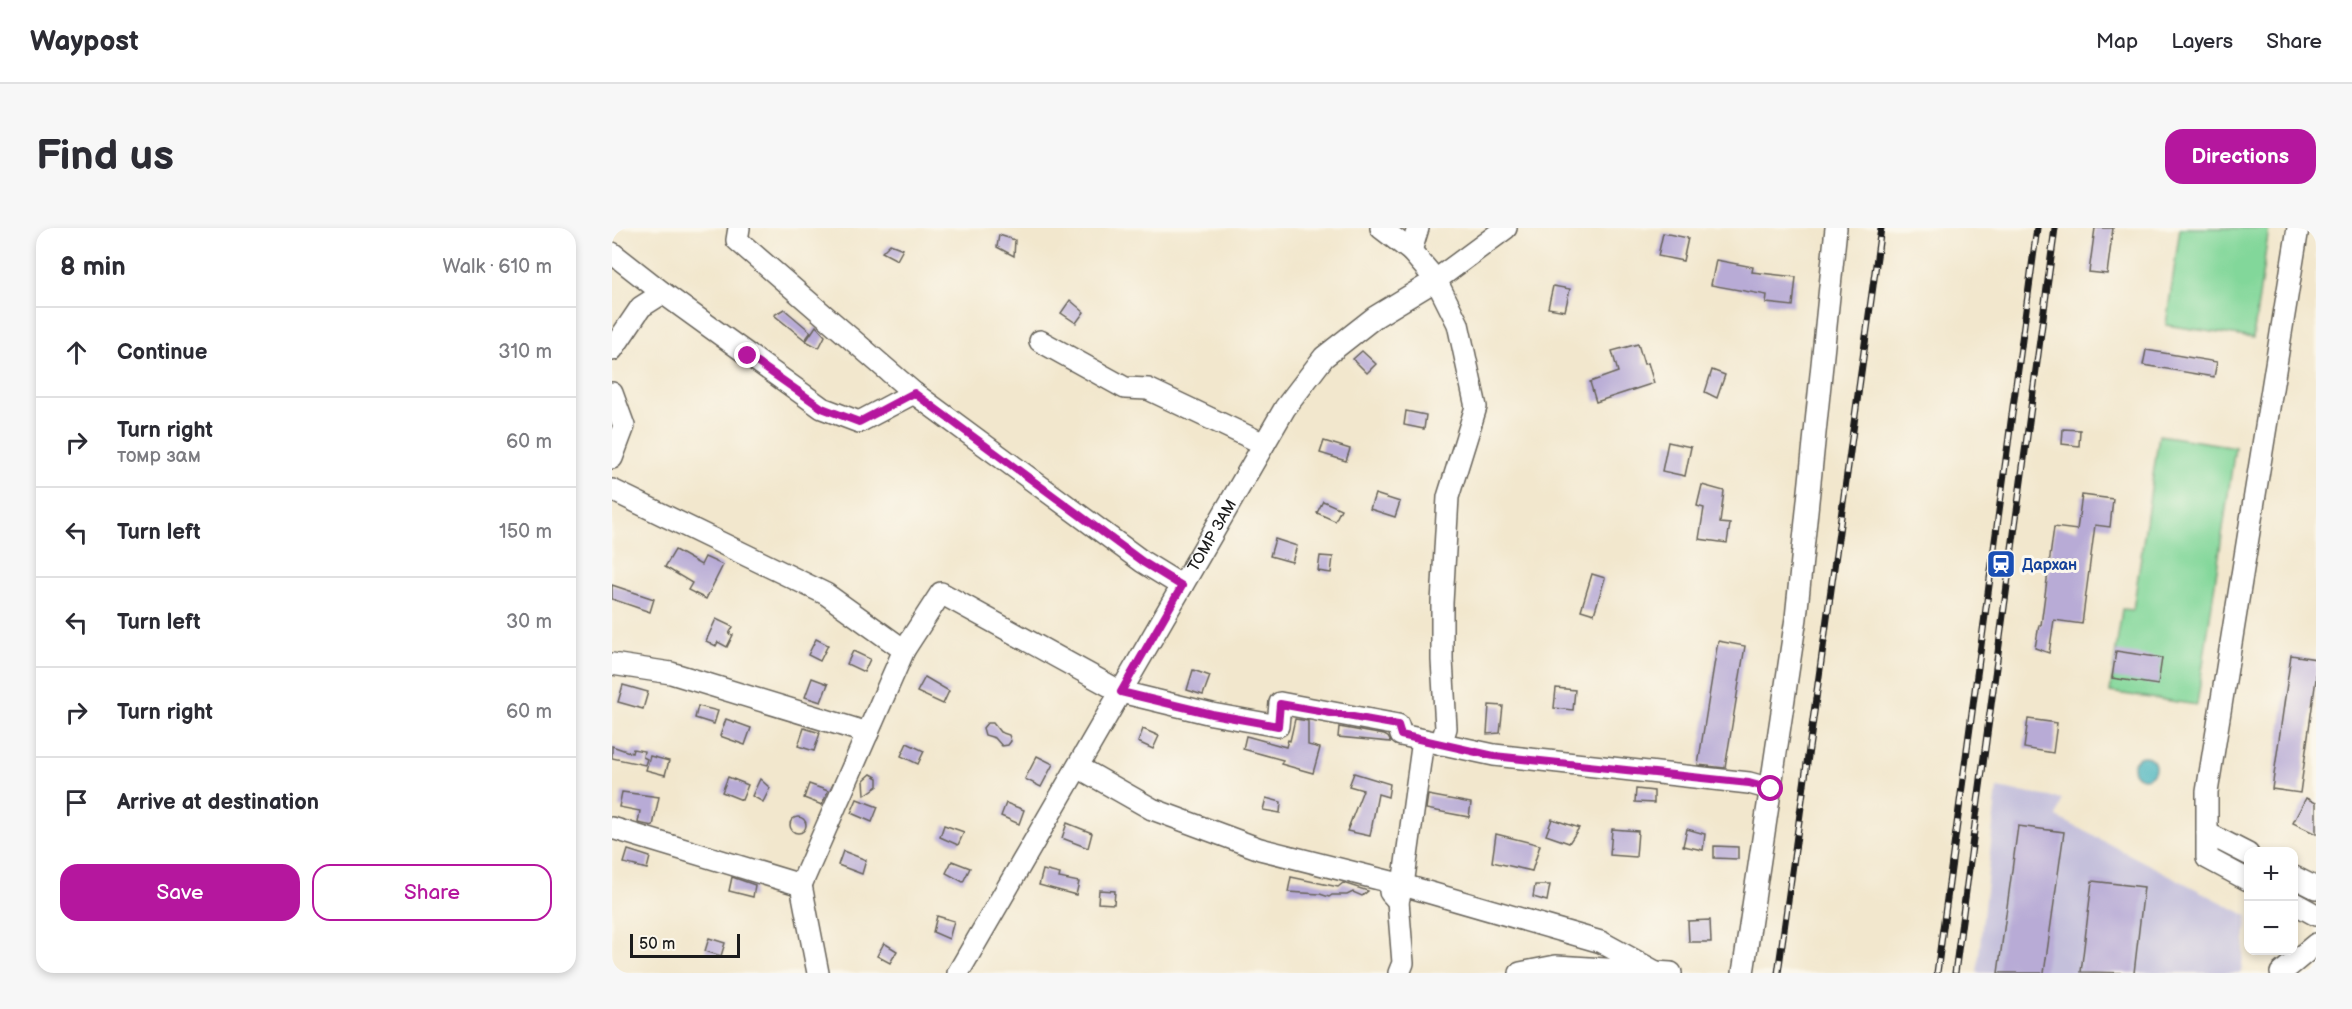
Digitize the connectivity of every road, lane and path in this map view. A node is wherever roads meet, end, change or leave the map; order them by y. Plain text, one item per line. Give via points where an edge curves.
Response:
1 (739, 228) edge
2 (1382, 228) edge
3 (1418, 228) edge
4 (1506, 228) edge
5 (1836, 228) edge
6 (2298, 228) edge
7 (1411, 251) junction
8 (612, 253) edge
9 (1436, 280) junction
10 (663, 293) junction
11 (1040, 341) dead end
12 (612, 350) edge
13 (612, 393) edge
14 (914, 393) junction
15 (1264, 444) junction
16 (612, 458) edge
17 (612, 490) edge
18 (1182, 586) junction
19 (904, 650) junction
20 (612, 664) edge
21 (1121, 692) junction
22 (868, 733) junction
23 (1432, 742) junction
24 (1078, 767) junction
25 (1771, 789) junction
26 (612, 828) edge
27 (2207, 833) junction
28 (2244, 852) edge
29 (2244, 878) edge
30 (2298, 879) edge
31 (801, 885) junction
32 (2316, 888) edge
33 (1401, 893) junction
34 (2298, 905) edge
35 (2316, 915) edge
36 (2316, 944) edge
37 (1662, 972) edge
38 (818, 973) edge
39 (958, 973) edge
40 (1399, 973) edge
41 (1520, 973) edge
42 (1743, 973) edge
43 (2281, 973) edge

1 - 14 street via 737,240
2 - 7 street
3 - 7 street
4 - 9 street, ТОМР ЗАМ
5 - 25 street via 1796,618
6 - 27 street via 2207,792
7 - 9 street
8 - 10 street
9 - 15 street, ТОМР ЗАМ via 1375,317 1324,357 1285,408
9 - 23 street via 1458,324 1476,407 1448,497 1442,614 1446,728
10 - 12 street via 641,307
10 - 14 street via 822,408 859,422
11 - 15 street via 1125,388 1148,388
13 - 16 street via 624,426
14 - 18 street via 1143,562
15 - 18 street, ТОМР ЗАМ
17 - 19 street via 826,594
18 - 21 street, ТОМР ЗАМ
19 - 21 street via 941,593
19 - 22 street
20 - 22 street via 671,673
21 - 23 street via 1278,726 1280,704 1398,725 1401,735
21 - 24 street, ТОМР ЗАМ
22 - 31 street
23 - 25 street via 1494,756 1749,783
23 - 33 street
24 - 33 street via 1163,813 1260,849 1378,878
24 - 39 street, ТОМР ЗАМ
25 - 42 street
26 - 31 street
27 - 28 street
27 - 29 street via 2207,858
30 - 32 street
31 - 38 street
33 - 37 street via 1601,942
33 - 40 street
34 - 35 street
36 - 43 street
37 - 41 street via 1556,966

